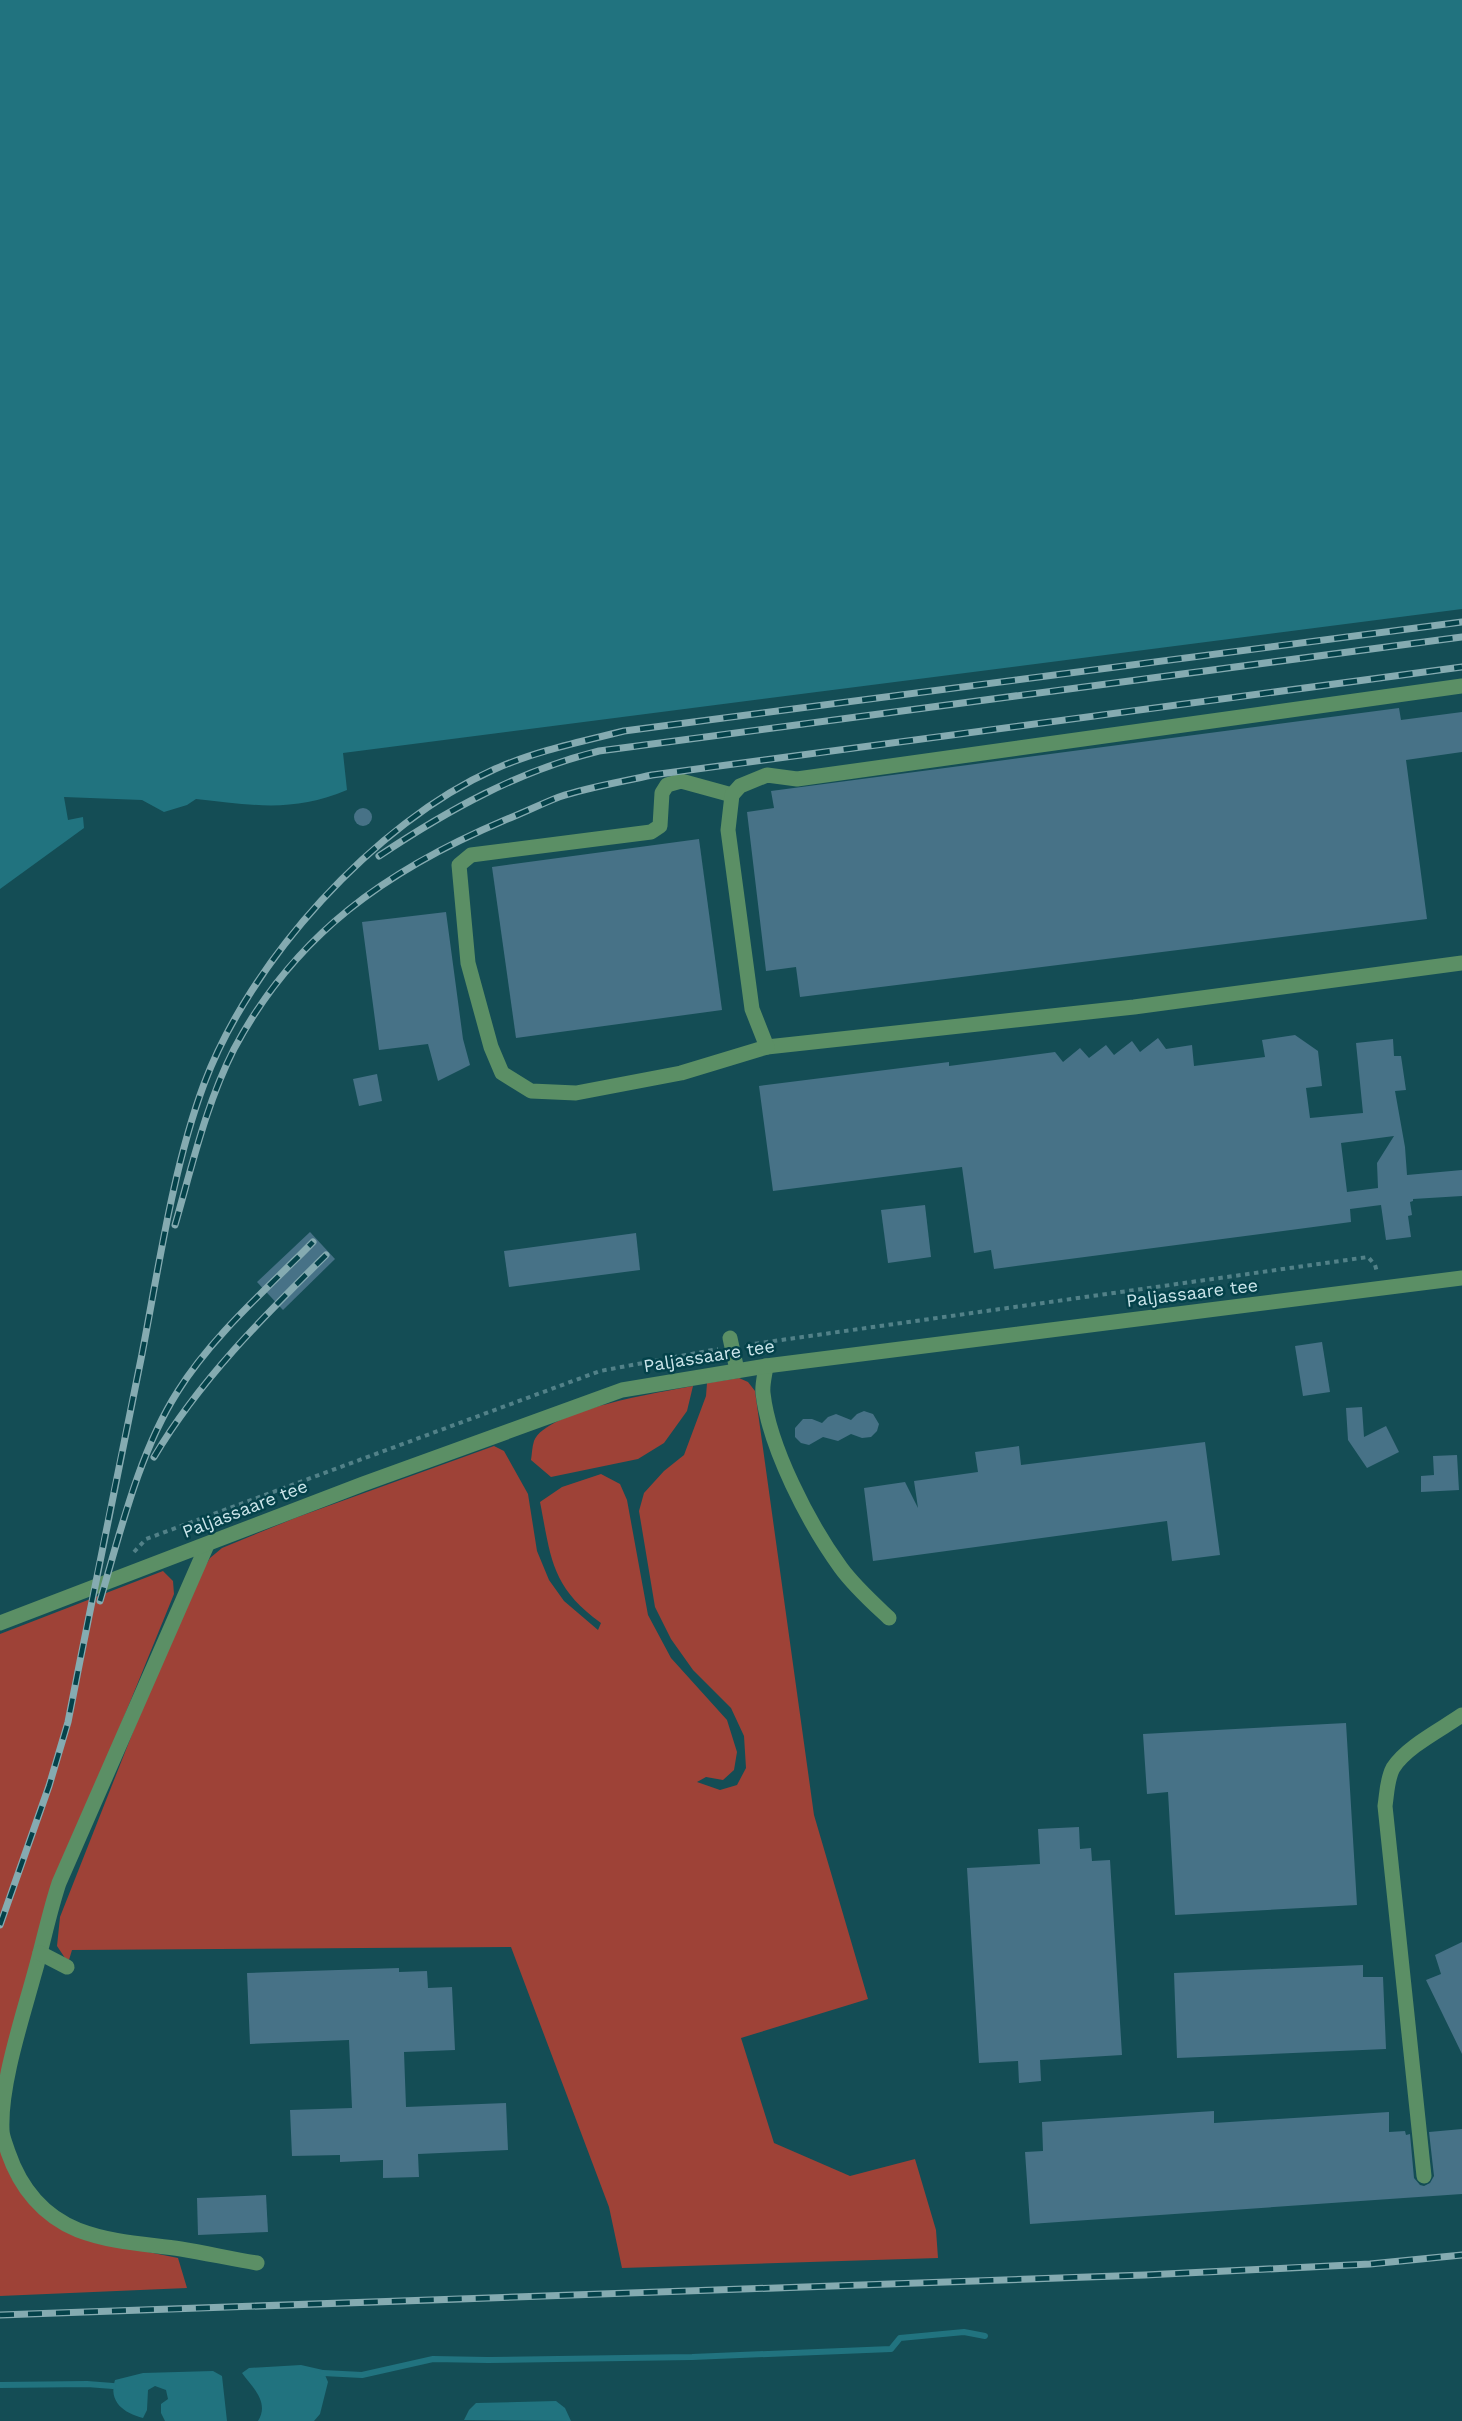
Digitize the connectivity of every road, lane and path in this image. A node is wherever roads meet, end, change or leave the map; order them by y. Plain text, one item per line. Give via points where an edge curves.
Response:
1 (1462, 686) edge
2 (732, 795) junction
3 (1462, 963) edge
4 (767, 1047) junction
5 (1462, 1278) edge
6 (730, 1338) dead end
7 (766, 1366) junction
8 (737, 1370) junction
9 (207, 1545) junction
10 (889, 1618) dead end
11 (0, 1623) edge
12 (1462, 1715) edge
13 (40, 1953) junction
14 (67, 1967) dead end
15 (1424, 2176) dead end
16 (257, 2263) dead end

1 - 2 street via 797,779 766,775 740,786
2 - 4 street via 728,830 752,1009
2 - 4 street via 681,781 667,784 662,793 660,826 651,832 471,855 459,865 468,963 491,1047 502,1072 531,1091 576,1093 681,1073
3 - 4 street via 1134,1006
5 - 7 street, Paljassaare tee
6 - 8 street
7 - 8 street, Paljassaare tee
7 - 10 street via 762,1390 769,1431 790,1479 842,1569
8 - 9 street, Paljassaare tee via 622,1390
9 - 11 street, Paljassaare tee
9 - 13 street via 59,1883
12 - 15 street via 1407,1753 1393,1768 1385,1806
13 - 14 street
13 - 16 street via 8,2077 2,2132 26,2191 51,2216 77,2230 116,2242

